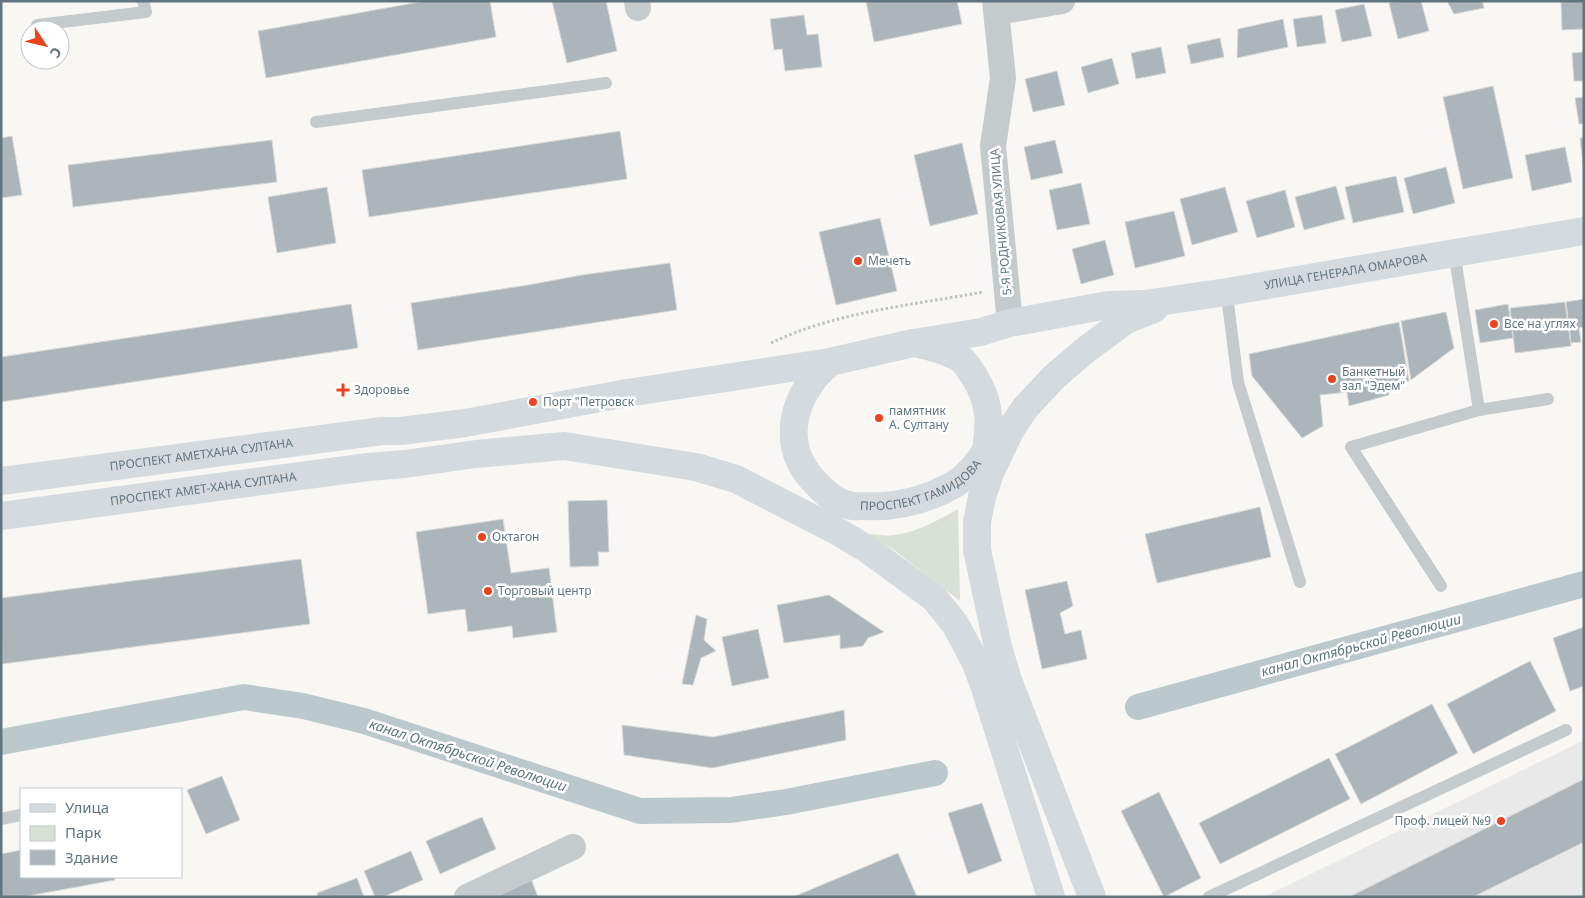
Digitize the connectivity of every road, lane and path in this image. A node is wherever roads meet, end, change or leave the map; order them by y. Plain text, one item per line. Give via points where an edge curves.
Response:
1 (143, 1) edge
2 (1062, 1) edge
3 (996, 6) edge
4 (70, 21) edge
5 (606, 83) dead end
6 (316, 122) dead end
7 (1584, 233) edge
8 (1455, 258) junction
9 (1228, 296) junction
10 (1117, 312) junction
11 (1010, 324) junction
12 (912, 343) junction
13 (830, 362) junction
14 (1548, 399) dead end
15 (1478, 410) junction
16 (990, 460) junction
17 (803, 470) junction
18 (1, 481) edge
19 (785, 504) junction
20 (822, 505) junction
21 (849, 506) junction
22 (1, 516) edge
23 (835, 530) junction
24 (1300, 582) dead end
25 (1441, 586) dead end
26 (1566, 730) dead end
27 (20, 815) edge
28 (1, 819) edge
29 (573, 847) dead end
30 (468, 897) edge
31 (1051, 897) edge
32 (1092, 897) edge
33 (1209, 897) edge

1 - 4 lane via 146,12
2 - 3 street
3 - 11 street, 5-Я РОДНИКОВАЯ УЛИЦА via 1003,78 993,146
5 - 6 lane
7 - 8 main road, УЛИЦА ГЕНЕРАЛА ОМАРОВА
7 - 10 main road, УЛИЦА ГЕНЕРАЛА ОМАРОВА via 1144,304
8 - 9 main road, УЛИЦА ГЕНЕРАЛА ОМАРОВА
8 - 15 lane
9 - 10 main road, УЛИЦА ГЕНЕРАЛА ОМАРОВА
9 - 24 lane via 1238,382
10 - 11 main road
10 - 16 main road via 1083,352 1025,408
11 - 12 main road
12 - 13 main road, ПРОСПЕКТ ГАМИДОВА
12 - 16 main road, ПРОСПЕКТ ГАМИДОВА via 946,351 968,367 983,392 989,411
13 - 17 main road, ПРОСПЕКТ ГАМИДОВА via 812,382 797,407 793,428 795,450
13 - 18 main road, ПРОСПЕКТ АМЕТХАНА СУЛТАНА via 627,392 465,423
14 - 15 lane
15 - 25 lane via 1351,447
16 - 21 main road, ПРОСПЕКТ ГАМИДОВА via 977,464 956,484 915,501 879,507
16 - 32 main road, ПРОСПЕКТ ГАМИДОВА via 978,522 978,550 998,647
17 - 20 main road
17 - 21 main road, ПРОСПЕКТ ГАМИДОВА via 830,497
19 - 20 main road
19 - 22 main road, ПРОСПЕКТ АМЕТ-ХАНА СУЛТАНА via 736,479 696,467 564,446 368,467
19 - 23 main road, ПРОСПЕКТ АМЕТ-ХАНА СУЛТАНА
20 - 21 main road
20 - 23 main road
23 - 31 main road, ПРОСПЕКТ АМЕТ-ХАНА СУЛТАНА via 934,598 955,624 984,685
26 - 33 lane
27 - 28 lane
29 - 30 street

